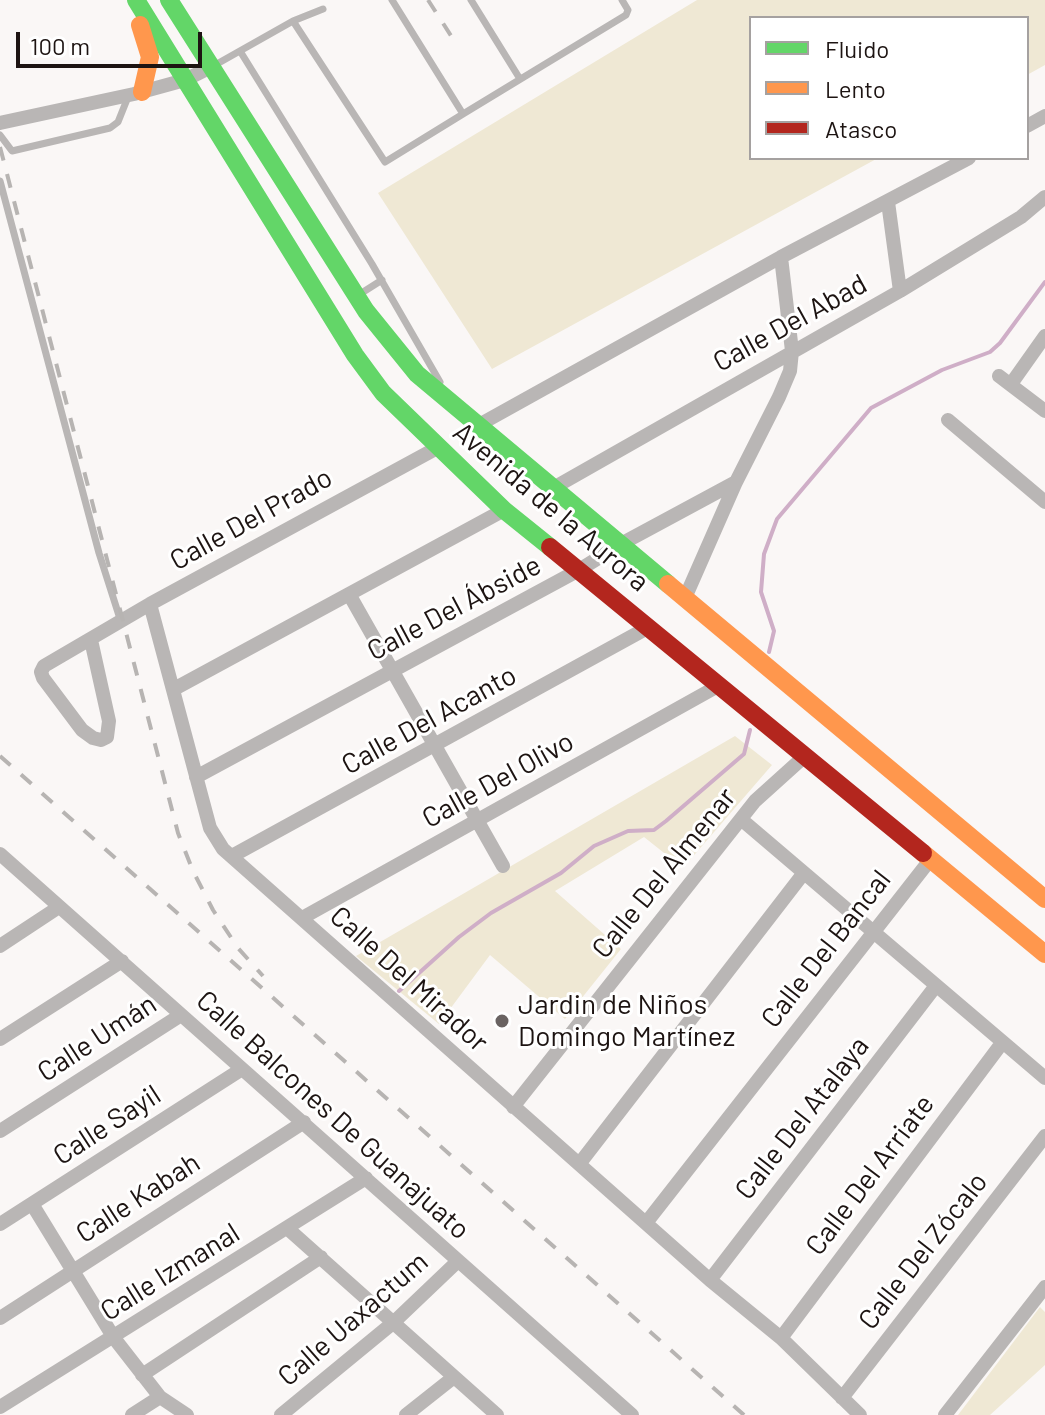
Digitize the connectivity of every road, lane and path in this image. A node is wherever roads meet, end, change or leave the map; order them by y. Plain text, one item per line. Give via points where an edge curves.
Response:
1 (133, 0) edge
2 (169, 0) edge
3 (392, 0) edge
4 (471, 0) edge
5 (622, 0) edge
6 (323, 9) dead end
7 (293, 21) junction
8 (240, 51) junction
9 (211, 67) junction
10 (520, 79) junction
11 (185, 80) junction
12 (135, 93) junction
13 (463, 114) junction
14 (0, 123) edge
15 (0, 135) edge
16 (965, 160) edge
17 (0, 181) edge
18 (1045, 197) edge
19 (888, 202) junction
20 (781, 257) junction
21 (382, 280) junction
22 (900, 291) junction
23 (357, 297) junction
24 (1045, 336) edge
25 (792, 351) junction
26 (452, 406) junction
27 (1045, 411) edge
28 (948, 420) dead end
29 (477, 426) junction
30 (437, 448) junction
31 (736, 482) junction
32 (555, 487) junction
33 (1045, 502) edge
34 (504, 510) junction
35 (621, 544) junction
36 (579, 570) junction
37 (349, 594) junction
38 (685, 598) junction
39 (150, 604) junction
40 (121, 622) junction
41 (649, 627) junction
42 (91, 640) junction
43 (393, 670) junction
44 (718, 686) junction
45 (174, 689) junction
46 (437, 746) junction
47 (806, 755) junction
48 (196, 777) junction
49 (742, 820) junction
50 (477, 822) junction
51 (0, 854) edge
52 (232, 856) junction
53 (930, 860) junction
54 (503, 866) dead end
55 (803, 874) junction
56 (1045, 899) edge
57 (59, 907) junction
58 (302, 918) junction
59 (872, 932) junction
60 (0, 946) edge
61 (1045, 954) edge
62 (122, 961) junction
63 (935, 987) junction
64 (181, 1015) junction
65 (0, 1039) edge
66 (1002, 1043) junction
67 (242, 1069) junction
68 (1045, 1078) edge
69 (513, 1107) junction
70 (304, 1122) junction
71 (0, 1131) edge
72 (1045, 1136) edge
73 (580, 1163) junction
74 (366, 1178) junction
75 (32, 1204) junction
76 (646, 1223) junction
77 (0, 1224) edge
78 (287, 1228) junction
79 (321, 1257) junction
80 (458, 1261) junction
81 (72, 1271) junction
82 (710, 1280) junction
83 (1045, 1287) edge
84 (0, 1318) edge
85 (394, 1322) junction
86 (114, 1338) junction
87 (781, 1338) junction
88 (142, 1375) junction
89 (454, 1377) junction
90 (160, 1397) junction
91 (842, 1398) junction
92 (0, 1407) edge
93 (132, 1415) edge
94 (187, 1415) edge
95 (281, 1415) edge
96 (406, 1415) edge
97 (497, 1415) edge
98 (632, 1415) edge
99 (860, 1415) edge
100 (945, 1415) edge

1 - 11 main road, Avenida de la Aurora
1 - 12 main road via 149,50 147,75
2 - 9 main road, Avenida de la Aurora
3 - 13 lane
4 - 10 lane
5 - 10 lane via 626,15
6 - 7 lane
7 - 8 lane
7 - 13 lane via 384,161
8 - 9 lane
8 - 21 lane
9 - 11 street
9 - 23 main road, Avenida de la Aurora
10 - 13 lane
11 - 12 street
11 - 30 main road, Avenida de la Aurora via 355,355 383,393
12 - 14 street
12 - 15 lane via 110,128 12,151
16 - 19 street
17 - 40 lane
18 - 22 street, Calle Del Abad
19 - 20 street
19 - 22 street
20 - 25 street
20 - 29 street
21 - 23 lane
21 - 26 lane
22 - 25 street, Calle Del Abad
23 - 26 main road, Avenida de la Aurora via 406,363
24 - 27 street via 1005,380
25 - 31 street via 785,384
25 - 32 street, Calle Del Abad
26 - 29 main road, Avenida de la Aurora
28 - 33 street
29 - 32 main road, Avenida de la Aurora
30 - 34 main road, Avenida de la Aurora
30 - 39 street, Calle Del Prado
31 - 35 street, Calle Del Ábside
31 - 38 street
32 - 35 main road, Avenida de la Aurora
34 - 36 main road, Avenida de la Aurora
34 - 37 street
35 - 36 street, Calle Del Ábside
35 - 38 main road, Avenida de la Aurora
36 - 41 main road, Avenida de la Aurora
36 - 43 street, Calle Del Ábside
37 - 43 street
37 - 45 street
38 - 56 main road, Avenida de la Aurora
39 - 40 street, Calle Del Prado
39 - 45 street, Calle Del Mirador
40 - 42 street, Calle Del Prado
41 - 44 main road, Avenida de la Aurora
41 - 46 street, Calle Del Acanto
42 - 42 street, Calle Del Prado via 109,721 104,739 82,730 41,674 44,666
43 - 46 street
43 - 48 street, Calle Del Ábside
44 - 47 main road, Avenida de la Aurora
44 - 50 street, Calle Del Olivo
45 - 48 street, Calle Del Mirador
46 - 50 street
46 - 52 street, Calle Del Acanto
47 - 49 street, Calle Del Almenar via 762,793
47 - 53 main road, Avenida de la Aurora
48 - 52 street, Calle Del Mirador via 210,828
49 - 55 street
49 - 69 street, Calle Del Almenar
50 - 54 street
50 - 58 street, Calle Del Olivo
51 - 57 street, Calle Balcones De Guanajuato
52 - 58 street, Calle Del Mirador
53 - 59 street, Calle Del Bancal
53 - 61 main road, Avenida de la Aurora
55 - 59 street
55 - 73 street
57 - 60 street
57 - 62 street, Calle Balcones De Guanajuato
58 - 69 street, Calle Del Mirador
59 - 63 street
59 - 76 street, Calle Del Bancal
62 - 64 street, Calle Balcones De Guanajuato
62 - 65 street
63 - 66 street
63 - 82 street, Calle Del Atalaya
64 - 67 street, Calle Balcones De Guanajuato
64 - 71 street, Calle Umán
66 - 68 street
66 - 87 street, Calle Del Arriate
67 - 70 street, Calle Balcones De Guanajuato
67 - 75 street, Calle Sayil
69 - 73 street, Calle Del Mirador
70 - 74 street, Calle Balcones De Guanajuato
70 - 81 street, Calle Kabah
72 - 91 street, Calle Del Zócalo
73 - 76 street, Calle Del Mirador
74 - 78 street, Calle Izmanal
74 - 80 street, Calle Balcones De Guanajuato
75 - 77 street, Calle Sayil
75 - 81 street
76 - 82 street, Calle Del Mirador
78 - 79 street
78 - 86 street, Calle Izmanal
79 - 85 street
79 - 88 street
80 - 85 street, Calle Uaxactum
80 - 98 street, Calle Balcones De Guanajuato
81 - 84 street, Calle Kabah
81 - 86 street
82 - 87 street, Calle Del Mirador
83 - 100 street
85 - 89 street
85 - 95 street, Calle Uaxactum
86 - 88 street
86 - 92 street, Calle Izmanal
87 - 91 street, Calle Del Mirador
88 - 90 street
89 - 96 street
89 - 97 street
90 - 93 street
90 - 94 street
91 - 99 street, Calle Del Mirador

